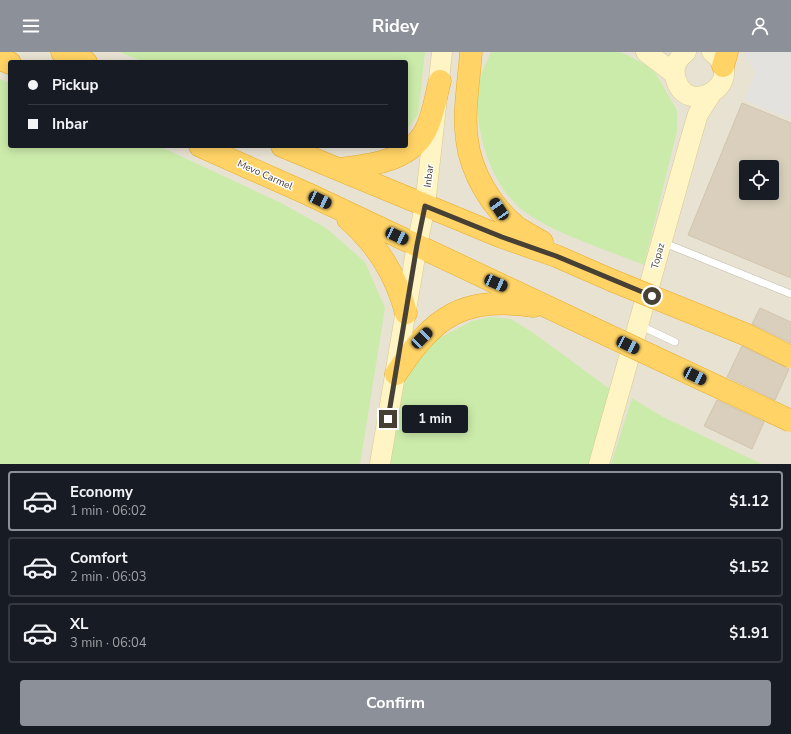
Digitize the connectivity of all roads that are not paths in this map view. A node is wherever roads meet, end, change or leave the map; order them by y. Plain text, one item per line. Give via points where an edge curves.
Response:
1 (62, 52) edge
2 (442, 52) edge
3 (646, 52) edge
4 (684, 52) edge
5 (471, 53) edge
6 (721, 57) edge
7 (81, 60) edge
8 (440, 81) junction
9 (678, 81) junction
10 (711, 94) junction
11 (690, 141) junction
12 (204, 148) edge
13 (287, 148) edge
14 (337, 169) junction
15 (332, 205) junction
16 (425, 206) junction
17 (662, 242) junction
18 (417, 245) junction
19 (578, 266) junction
20 (791, 294) edge
21 (553, 309) junction
22 (406, 313) junction
23 (639, 325) junction
24 (675, 342) dead end
25 (791, 357) edge
26 (396, 374) junction
27 (791, 421) edge
28 (379, 464) edge
29 (599, 464) edge

1 - 7 highway
2 - 8 street, Inbar
3 - 9 street
4 - 9 street via 676,66
5 - 19 highway via 467,140 478,177 499,209 518,227
6 - 10 street, Topaz via 722,82
8 - 14 highway via 428,126 411,148 383,162
8 - 16 street, Inbar
9 - 10 street via 695,96
9 - 11 street via 688,115
10 - 11 street, Topaz via 698,114
11 - 17 street, Topaz
12 - 15 highway, Mevo Carmel
13 - 14 highway
14 - 16 highway
15 - 18 highway, Mevo Carmel
15 - 22 highway via 365,234 379,251 397,284
16 - 18 street, Inbar
16 - 19 highway
17 - 20 lane
17 - 23 street, Topaz
18 - 21 highway, Mevo Carmel
18 - 22 street, Inbar
19 - 25 highway, bridge via 747,336
21 - 26 highway via 500,303 480,305 453,313 422,338
21 - 27 highway, Mevo Carmel, bridge
22 - 26 street, Inbar
23 - 24 lane
23 - 29 street, Topaz
26 - 28 street

